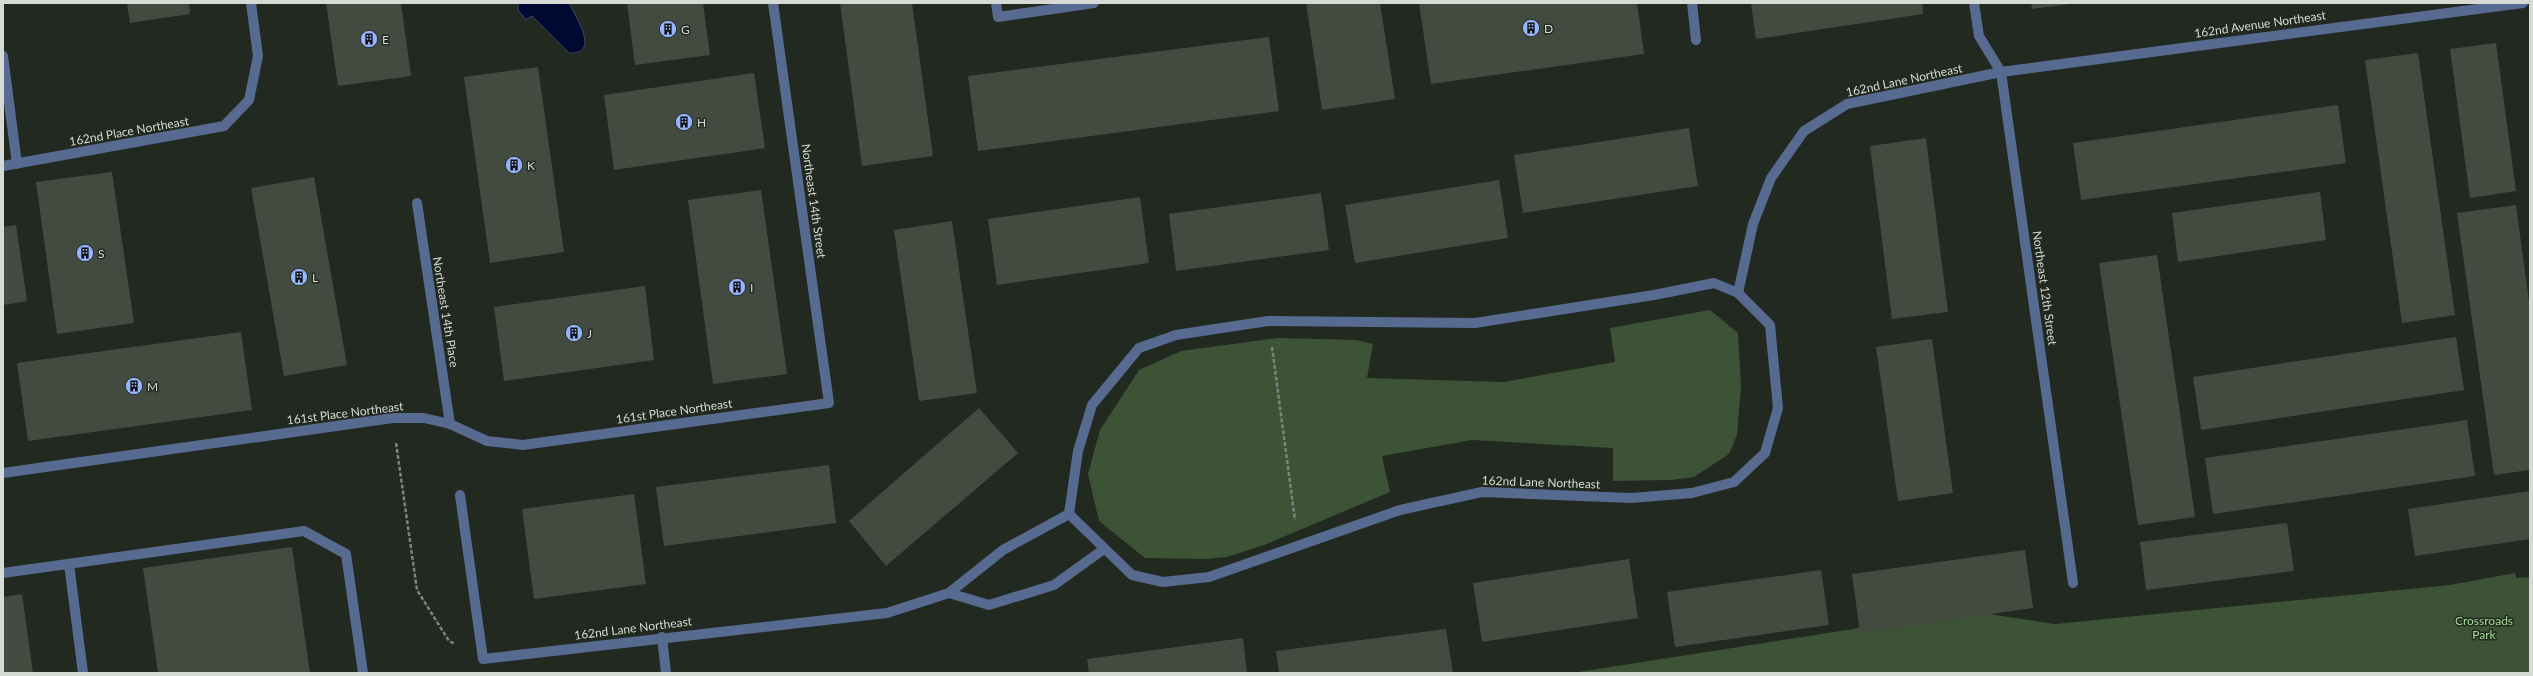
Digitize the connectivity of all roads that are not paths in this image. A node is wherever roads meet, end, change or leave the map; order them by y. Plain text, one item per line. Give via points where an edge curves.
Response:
1 (251, 3) edge
2 (773, 3) edge
3 (996, 3) edge
4 (1094, 3) edge
5 (1692, 3) edge
6 (1974, 3) edge
7 (2523, 3) edge
8 (1696, 40) dead end
9 (3, 56) edge
10 (2001, 72) junction
11 (17, 164) junction
12 (3, 166) edge
13 (417, 203) dead end
14 (1738, 293) junction
15 (830, 403) joint
16 (450, 424) junction
17 (3, 473) edge
18 (460, 495) dead end
19 (1069, 514) junction
20 (1104, 549) junction
21 (69, 564) junction
22 (3, 573) edge
23 (2073, 583) dead end
24 (949, 593) junction
25 (662, 637) junction
26 (83, 673) edge
27 (363, 673) edge
28 (666, 673) edge

1 - 11 street, 162nd Place Northeast via 258,56 249,100 224,126
2 - 15 street, Northeast 14th Street
3 - 4 street via 998,17
5 - 8 street
6 - 10 street, Northeast 12th Street via 1979,36
7 - 10 street, 162nd Avenue Northeast
9 - 11 street
10 - 14 street, 162nd Lane Northeast via 1847,104 1804,130 1771,178 1755,218
10 - 23 street, Northeast 12th Street
11 - 12 street, 162nd Place Northeast
13 - 16 street, Northeast 14th Place
14 - 19 street, 162nd Lane Northeast via 1714,283 1654,296 1475,323 1268,321 1176,335 1139,348 1092,405 1078,451
14 - 20 street, 162nd Lane Northeast via 1770,325 1778,408 1766,453 1734,482 1692,493 1631,498 1482,492 1400,510 1209,577 1163,582 1132,575
15 - 16 street, 161st Place Northeast via 524,445 487,441
16 - 17 street, 161st Place Northeast via 424,418 393,418
18 - 25 street, 162nd Lane Northeast via 483,659
19 - 20 street, 162nd Lane Northeast
19 - 24 street, 162nd Lane Northeast via 1003,550
20 - 24 street via 1054,585 989,605
21 - 22 street
21 - 26 street
21 - 27 street via 304,531 346,554
24 - 25 street, 162nd Lane Northeast via 886,613
25 - 28 street

